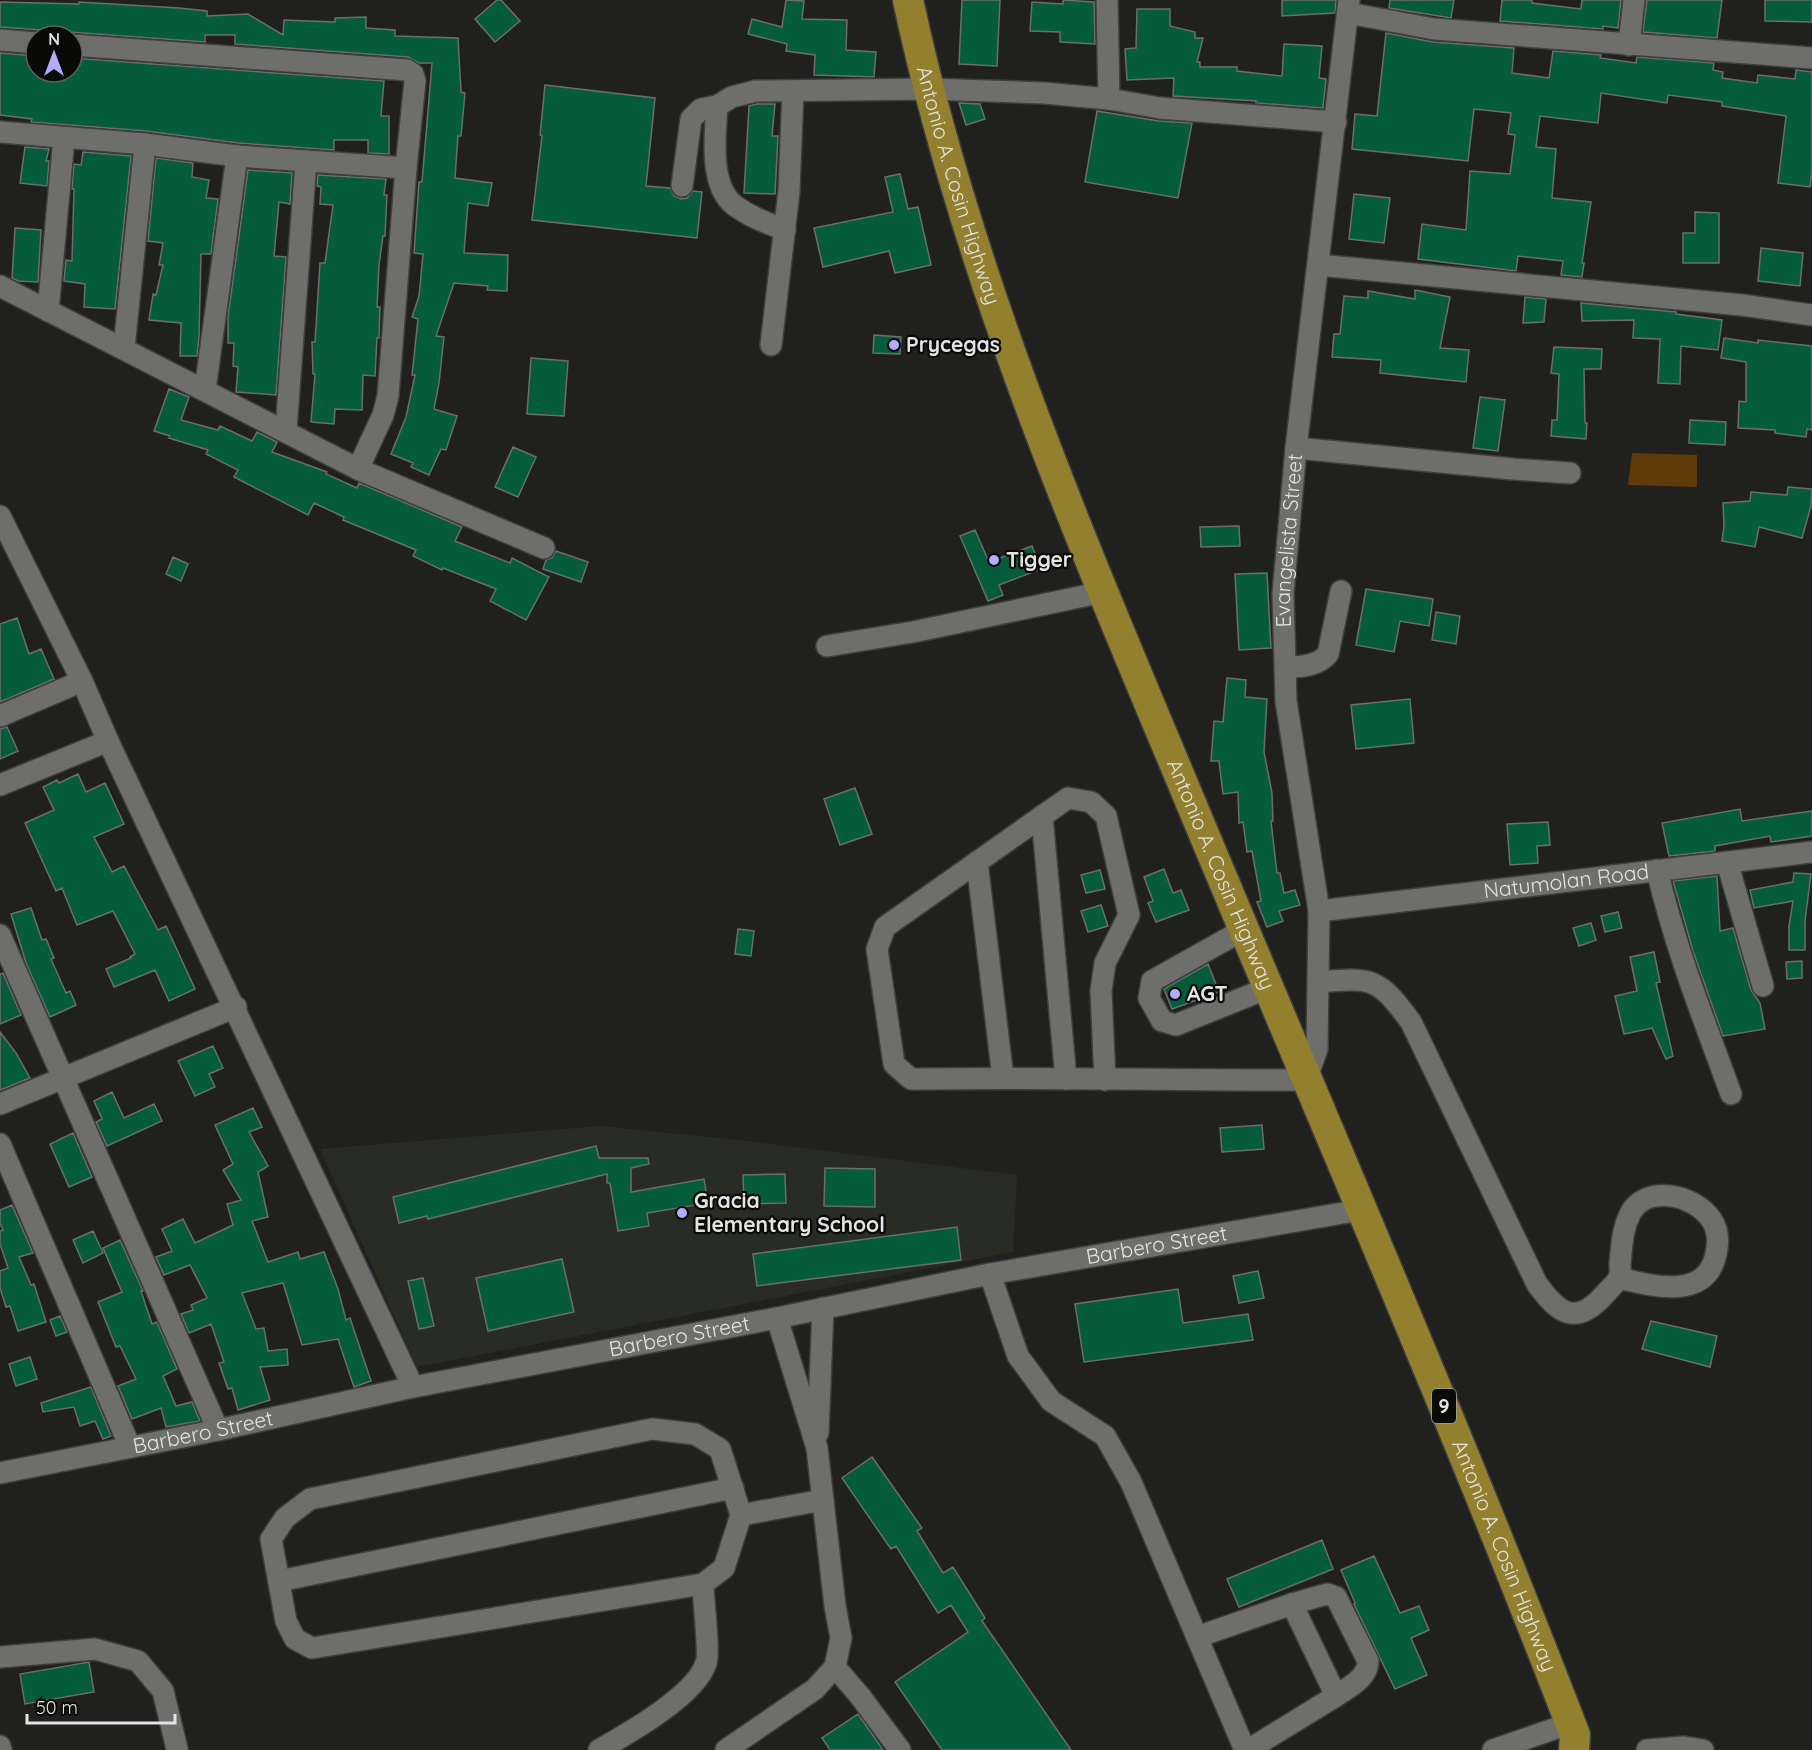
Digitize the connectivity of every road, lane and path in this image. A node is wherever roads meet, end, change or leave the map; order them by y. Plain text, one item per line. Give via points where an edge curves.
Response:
1 (908, 0) edge
2 (1107, 0) edge
3 (1634, 0) edge
4 (1348, 7) edge
5 (0, 40) edge
6 (24, 41) edge
7 (1629, 45) junction
8 (84, 46) edge
9 (1812, 58) edge
10 (929, 89) junction
11 (793, 91) junction
12 (1109, 99) junction
13 (717, 106) junction
14 (1336, 122) junction
15 (0, 132) edge
16 (64, 138) junction
17 (145, 144) junction
18 (237, 156) junction
19 (306, 160) junction
20 (406, 168) junction
21 (682, 186) dead end
22 (785, 230) junction
23 (1318, 265) junction
24 (0, 286) edge
25 (48, 311) junction
26 (1812, 315) edge
27 (771, 345) dead end
28 (124, 348) junction
29 (205, 390) junction
30 (286, 430) junction
31 (1296, 448) junction
32 (358, 469) junction
33 (1570, 473) dead end
34 (0, 516) edge
35 (544, 548) dead end
36 (1341, 591) dead end
37 (1103, 592) junction
38 (827, 646) dead end
39 (1285, 668) junction
40 (82, 681) junction
41 (0, 716) edge
42 (108, 741) junction
43 (0, 784) edge
44 (1042, 816) junction
45 (1812, 852) edge
46 (977, 862) junction
47 (1727, 862) junction
48 (1657, 870) junction
49 (1319, 911) junction
50 (1243, 930) junction
51 (0, 935) edge
52 (1320, 982) junction
53 (1763, 986) dead end
54 (1268, 988) junction
55 (236, 1007) junction
56 (1003, 1078) junction
57 (64, 1079) junction
58 (1066, 1079) junction
59 (1105, 1080) junction
60 (1306, 1080) junction
61 (1731, 1094) dead end
62 (0, 1104) edge
63 (0, 1144) edge
64 (1360, 1210) junction
65 (990, 1274) junction
66 (1619, 1278) junction
67 (823, 1308) junction
68 (777, 1318) junction
69 (413, 1387) junction
70 (218, 1430) junction
71 (130, 1447) junction
72 (817, 1448) junction
73 (0, 1473) edge
74 (733, 1488) junction
75 (823, 1500) junction
76 (741, 1515) junction
77 (279, 1581) junction
78 (703, 1584) junction
79 (1292, 1604) junction
80 (1197, 1637) junction
81 (0, 1657) edge
82 (835, 1667) junction
83 (1336, 1696) junction
84 (1578, 1739) edge
85 (177, 1749) edge
86 (599, 1750) edge
87 (726, 1750) edge
88 (900, 1750) edge
89 (1247, 1750) edge
90 (1493, 1750) edge
91 (1647, 1750) edge
92 (1703, 1750) edge

1 - 10 highway, Antonio A. Cosin Highway / 9
2 - 12 street
3 - 7 street
4 - 7 street via 1434,29
4 - 14 street, Evangelista Street
5 - 6 street
7 - 9 street
8 - 20 street via 406,70 415,81
10 - 11 street
10 - 12 street
10 - 37 highway, Antonio A. Cosin Highway / 9 via 996,306 1062,492
11 - 13 street via 755,91
11 - 22 street
12 - 14 street via 1160,108
13 - 21 street via 701,109 691,119
13 - 22 street via 714,149 720,185 732,203 758,220
14 - 23 street, Evangelista Street
15 - 16 street
16 - 17 street
16 - 25 street
17 - 18 street
17 - 28 street
18 - 19 street
18 - 29 street
19 - 20 street
19 - 30 street
20 - 32 street via 388,396
22 - 27 street
23 - 26 street
23 - 31 street, Evangelista Street
24 - 25 street
25 - 28 street
28 - 29 street
29 - 30 street
30 - 32 street
31 - 33 street
31 - 39 street, Evangelista Street via 1283,594
32 - 35 street
34 - 40 street
36 - 39 street via 1328,654 1311,665
37 - 38 street
37 - 50 highway, Antonio A. Cosin Highway / 9
39 - 49 street, Evangelista Street via 1286,701
40 - 41 street
40 - 42 street
42 - 43 street
42 - 55 street
44 - 46 street
44 - 58 street
44 - 59 street via 1068,798 1091,802 1106,816 1129,915 1105,963 1101,991
45 - 47 street, Natumolan Road
46 - 56 street
46 - 56 street via 885,927 877,950 894,1064 911,1079
47 - 48 street, Natumolan Road
47 - 53 street
48 - 49 street, Natumolan Road
48 - 61 street via 1682,960
49 - 52 street, Evangelista Street
50 - 54 highway, Antonio A. Cosin Highway / 9
50 - 54 street via 1152,981 1149,998 1162,1022 1176,1025
51 - 57 street
52 - 60 street, Evangelista Street via 1317,1049
52 - 66 street via 1373,982 1390,994 1411,1022 1537,1284 1551,1303 1573,1314 1585,1311
54 - 60 highway, Antonio A. Cosin Highway / 9
55 - 57 street
55 - 69 street
56 - 58 street
57 - 62 street
57 - 70 street
58 - 59 street
59 - 60 street
60 - 64 highway, Antonio A. Cosin Highway / 9
63 - 71 street
64 - 65 street, Barbero Street
64 - 84 highway, Antonio A. Cosin Highway / 9
65 - 67 street, Barbero Street
65 - 80 street via 1018,1356 1051,1401 1105,1436 1131,1482
66 - 66 street via 1674,1287 1697,1281 1715,1261 1717,1229 1710,1216 1677,1197 1659,1194 1643,1199 1631,1211 1623,1231
67 - 68 street, Barbero Street
67 - 72 street
68 - 69 street, Barbero Street
68 - 72 street
69 - 70 street, Barbero Street
70 - 71 street, Barbero Street
71 - 73 street, Barbero Street
72 - 75 street
74 - 76 street
74 - 77 street
74 - 77 street via 720,1449 696,1434 652,1429 309,1499 285,1518 271,1539
75 - 76 street
75 - 82 street via 841,1638
76 - 78 street via 723,1568
77 - 78 street via 286,1621 294,1639 312,1648
78 - 86 street via 707,1662 694,1684 639,1727
79 - 80 street
79 - 83 street
79 - 83 street via 1327,1594 1336,1597 1368,1661 1365,1675
80 - 89 street
81 - 85 street via 96,1649 138,1661 163,1691
82 - 87 street via 815,1689
82 - 88 street
83 - 89 street
84 - 90 street
91 - 92 street

